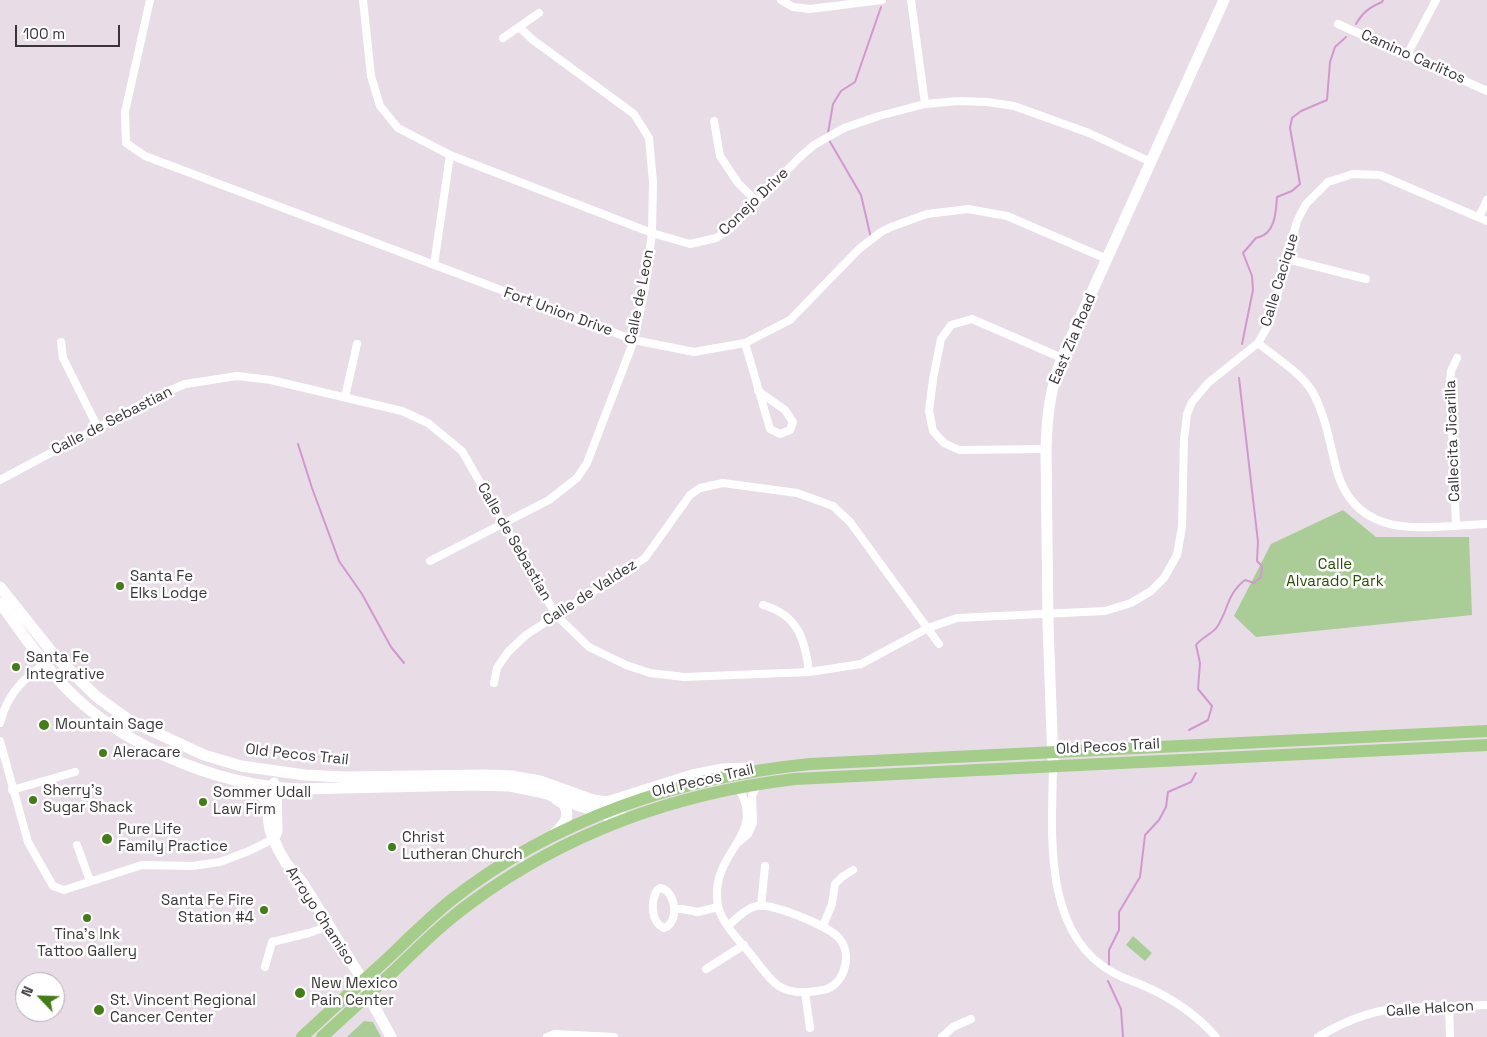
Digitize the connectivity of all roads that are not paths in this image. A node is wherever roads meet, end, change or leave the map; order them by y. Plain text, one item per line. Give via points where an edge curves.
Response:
1 (150, 0) edge
2 (363, 0) edge
3 (781, 0) edge
4 (882, 0) edge
5 (911, 0) edge
6 (1224, 0) edge
7 (1436, 0) edge
8 (539, 13) dead end
9 (1338, 24) dead end
10 (520, 27) junction
11 (504, 38) dead end
12 (1407, 55) junction
13 (1487, 91) edge
14 (925, 104) junction
15 (714, 121) dead end
16 (450, 155) junction
17 (1151, 162) junction
18 (1487, 200) edge
19 (756, 201) junction
20 (1483, 219) edge
21 (652, 233) junction
22 (1108, 259) junction
23 (1287, 259) junction
24 (434, 265) junction
25 (1366, 279) dead end
26 (634, 340) junction
27 (61, 342) dead end
28 (745, 343) junction
29 (1258, 343) junction
30 (357, 344) dead end
31 (1062, 358) junction
32 (1457, 358) dead end
33 (758, 391) junction
34 (345, 398) junction
35 (98, 428) junction
36 (1046, 449) junction
37 (0, 480) edge
38 (504, 523) junction
39 (1487, 524) edge
40 (1456, 525) junction
41 (430, 561) dead end
42 (0, 587) edge
43 (0, 603) edge
44 (763, 605) dead end
45 (1048, 613) junction
46 (556, 615) junction
47 (928, 628) junction
48 (939, 644) dead end
49 (50, 659) junction
50 (808, 672) junction
51 (494, 683) dead end
52 (129, 720) junction
53 (0, 723) edge
54 (1487, 731) edge
55 (0, 741) edge
56 (1487, 745) edge
57 (157, 752) junction
58 (1052, 752) junction
59 (810, 764) junction
60 (1053, 766) junction
61 (772, 768) junction
62 (75, 772) dead end
63 (759, 784) junction
64 (738, 787) junction
65 (276, 788) junction
66 (12, 790) junction
67 (544, 793) junction
68 (599, 814) junction
69 (626, 818) junction
70 (551, 837) junction
71 (275, 838) junction
72 (737, 844) junction
73 (77, 845) dead end
74 (765, 866) dead end
75 (853, 870) dead end
76 (90, 881) junction
77 (761, 906) junction
78 (718, 907) junction
79 (674, 909) junction
80 (329, 926) junction
81 (728, 926) junction
82 (823, 926) junction
83 (744, 945) junction
84 (265, 967) dead end
85 (706, 969) dead end
86 (362, 981) junction
87 (805, 992) junction
88 (368, 995) junction
89 (1487, 1005) edge
90 (1449, 1007) junction
91 (971, 1019) dead end
92 (810, 1028) dead end
93 (302, 1037) edge
94 (322, 1037) edge
95 (391, 1037) edge
96 (547, 1037) edge
97 (614, 1037) edge
98 (942, 1037) edge
99 (1216, 1037) edge
100 (1318, 1037) edge
101 (1450, 1037) edge

1 - 24 street, Fort Union Drive via 125,112 126,142 145,156
2 - 16 street, Conejo Drive via 371,76 380,106 398,128
3 - 4 street via 810,9
5 - 14 street
6 - 17 main road, East Zia Road
7 - 12 street
8 - 10 street
9 - 12 street, Camino Carlitos
10 - 11 street
10 - 21 street, Calle de Leon via 634,114 648,138 653,182
12 - 13 street, Camino Carlitos
14 - 17 street, Conejo Drive via 958,101 1014,106 1089,133
14 - 19 street, Conejo Drive via 853,125 821,141
15 - 19 street via 720,156 738,183
16 - 21 street, Conejo Drive
16 - 24 street
17 - 22 main road, East Zia Road
18 - 20 street
19 - 21 street, Conejo Drive via 730,229 716,238 690,244
20 - 23 street, Calle Cacique via 1380,175 1353,174 1328,182 1306,204 1297,221
21 - 26 street, Calle de Leon
22 - 28 street, Fort Union Drive via 1007,216 968,209 926,214 891,227 871,240 790,320
22 - 31 main road, East Zia Road
23 - 25 street
23 - 29 street, Calle Cacique via 1270,322
24 - 26 street, Fort Union Drive
26 - 28 street, Fort Union Drive via 694,352
26 - 38 street, Calle de Leon via 587,463 577,478 548,500
27 - 35 street via 63,358
28 - 33 street
29 - 40 street via 1304,380 1312,391 1323,417 1340,482 1358,508 1388,525
29 - 45 street, Calle Cacique via 1208,383 1192,402 1187,414 1182,527 1177,555 1164,578 1151,591 1131,603 1105,611
30 - 34 street
31 - 36 main road, East Zia Road via 1048,408
31 - 36 street via 972,319 951,325 942,339 933,379 930,411 933,430 944,443 960,450
32 - 40 street, Callecita Jicarilla via 1450,380
33 - 33 street via 788,414 793,422 790,430 780,434 770,429
34 - 35 street, Calle de Sebastian via 271,380 237,376 185,384
34 - 38 street, Calle de Sebastian via 402,411 428,423 462,451
35 - 37 street, Calle de Sebastian
36 - 45 main road, East Zia Road
38 - 41 street, Calle de Leon
38 - 46 street, Calle de Sebastian
39 - 40 street
42 - 49 main road, Old Pecos Trail
43 - 49 main road, Old Pecos Trail
44 - 50 street via 777,609 798,627 806,649
45 - 47 street, Calle de Sebastian via 957,618
45 - 58 main road, East Zia Road
46 - 47 street, Calle de Valdez via 645,558 690,495 700,488 723,483 796,493 833,506 850,522
46 - 50 street, Calle de Sebastian via 589,647 650,673 684,677
46 - 51 street, Calle de Valdez via 508,652 497,668
47 - 48 street, Calle de Valdez
47 - 50 street, Calle de Sebastian via 861,664
49 - 52 main road, Old Pecos Trail
49 - 53 street via 25,678 12,693
49 - 57 main road, Old Pecos Trail via 54,675 96,714
52 - 61 main road, Old Pecos Trail via 204,755 241,766 344,777 502,774 540,781 607,802 707,772
52 - 65 main road via 187,756 269,779
54 - 58 main road, Old Pecos Trail
55 - 66 street
56 - 60 main road, Old Pecos Trail
57 - 65 main road, Old Pecos Trail via 212,774
57 - 71 main road via 192,773 260,793 267,805 270,830
58 - 59 main road, Old Pecos Trail
58 - 60 main road, East Zia Road
59 - 61 main road, Old Pecos Trail
59 - 64 main road via 746,777
60 - 63 main road, Old Pecos Trail via 795,779
60 - 99 street via 1054,868 1061,902 1074,933 1100,965 1163,995
61 - 68 main road via 672,788
62 - 66 street
63 - 64 main road, Old Pecos Trail
63 - 72 street via 752,795 754,818 751,828
64 - 69 main road, Old Pecos Trail
64 - 72 street via 748,817
65 - 67 main road, Old Pecos Trail via 487,785
65 - 71 main road, Arroyo Chamiso
66 - 76 street via 28,842 52,886 64,890
67 - 68 main road, Old Pecos Trail
67 - 70 main road via 562,803 567,811 565,823
68 - 69 main road, Old Pecos Trail
68 - 70 main road
69 - 88 main road via 537,860 471,902
70 - 86 main road via 485,876 451,901
71 - 76 street via 220,862 192,866 142,864
71 - 80 main road, Arroyo Chamiso via 286,864 298,875
72 - 78 street via 719,876
73 - 76 street
74 - 77 street
75 - 82 street via 836,884
77 - 81 street via 749,909
77 - 82 street via 774,907
78 - 79 street via 698,912
78 - 81 street
79 - 79 street via 669,893 663,888 656,890 653,910 660,926 669,926
80 - 84 street via 272,942
80 - 86 main road, Arroyo Chamiso
81 - 83 street
82 - 87 street via 842,942 846,964 839,979 831,986
83 - 85 street
83 - 87 street via 780,988
86 - 88 main road, Arroyo Chamiso
86 - 93 main road
87 - 92 street
88 - 94 main road
88 - 95 main road, Arroyo Chamiso
89 - 90 street, Calle Halcon
90 - 100 street, Calle Halcon via 1385,1010 1332,1028
90 - 101 street
91 - 98 street via 953,1027
96 - 97 street via 555,1034

